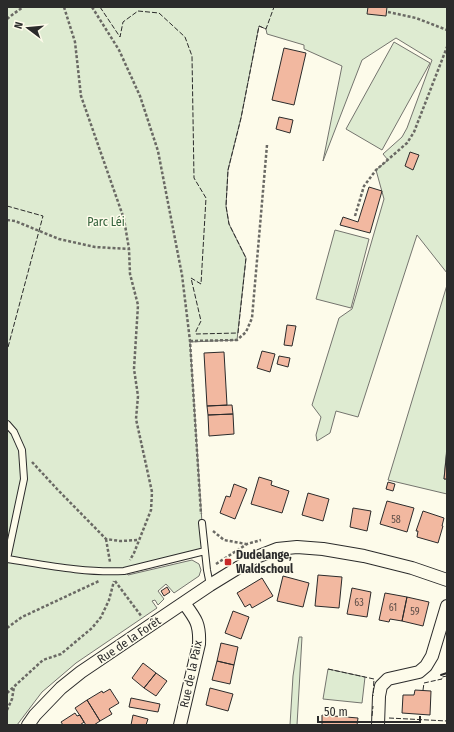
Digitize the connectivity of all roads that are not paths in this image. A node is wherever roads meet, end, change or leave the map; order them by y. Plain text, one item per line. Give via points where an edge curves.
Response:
1 (7, 424) edge
2 (202, 523) road end
3 (205, 551) junction
4 (7, 559) edge
5 (447, 580) edge
6 (210, 585) junction
7 (184, 603) junction
8 (447, 606) edge
9 (28, 725) edge
10 (180, 725) edge
11 (378, 725) edge

1 - 4 lane via 14,432 22,450 24,479
2 - 3 lane
3 - 4 lane via 111,572
3 - 6 lane
5 - 6 street, Rue de la Forêt via 364,556 297,547 276,549 254,558
6 - 7 street, Rue de la Forêt
7 - 9 street, Rue de la Forêt via 81,672 61,688
7 - 10 street, Rue de la Paix via 197,622 200,632
8 - 11 street via 432,656 426,666 419,672 388,679 381,686

